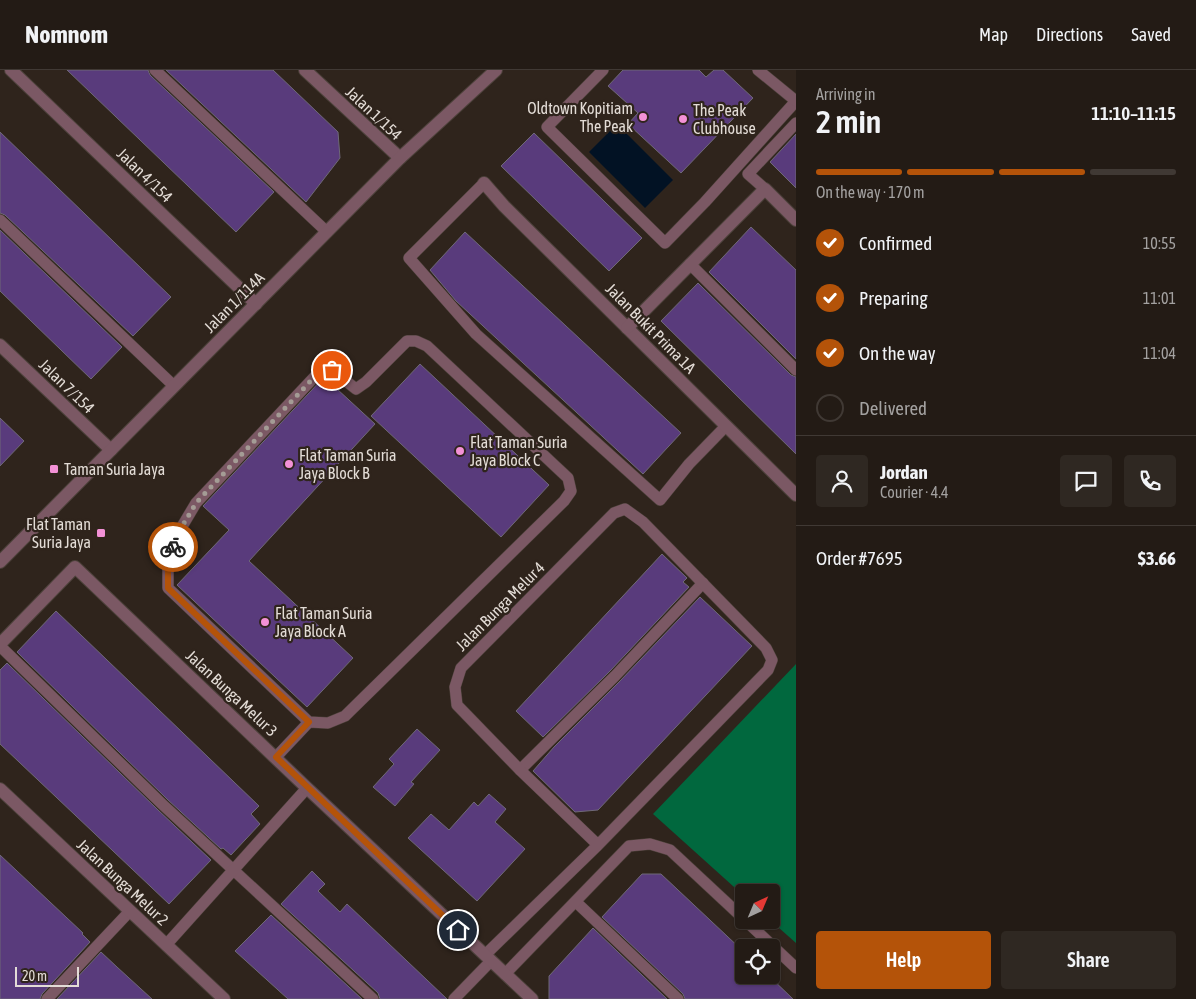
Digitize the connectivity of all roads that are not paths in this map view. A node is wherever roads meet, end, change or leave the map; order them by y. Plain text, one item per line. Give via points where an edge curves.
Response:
1 (11, 70) edge
2 (155, 70) edge
3 (305, 70) edge
4 (496, 70) edge
5 (603, 70) edge
6 (758, 70) edge
7 (796, 101) edge
8 (796, 123) edge
9 (400, 158) junction
10 (484, 183) joint
11 (764, 189) junction
12 (0, 220) edge
13 (796, 220) edge
14 (327, 232) junction
15 (690, 264) junction
16 (256, 304) junction
17 (627, 328) junction
18 (0, 345) edge
19 (796, 370) edge
20 (174, 386) junction
21 (726, 426) junction
22 (111, 450) junction
23 (796, 495) edge
24 (0, 562) edge
25 (703, 583) junction
26 (0, 645) edge
27 (309, 722) junction
28 (276, 757) junction
29 (520, 770) junction
30 (307, 788) junction
31 (0, 789) edge
32 (598, 845) junction
33 (233, 870) junction
34 (576, 902) junction
35 (130, 911) junction
36 (735, 911) edge
37 (755, 929) edge
38 (166, 945) junction
39 (488, 958) junction
40 (796, 968) edge
41 (505, 974) junction
42 (47, 999) edge
43 (224, 999) edge
44 (372, 999) edge
45 (454, 999) edge
46 (532, 999) edge
47 (678, 999) edge

1 - 16 street, Jalan 4/154
2 - 14 lane
3 - 9 street, Jalan 1/154
4 - 9 street, Jalan 1/114A
5 - 7 lane via 547,127 664,243 706,202
6 - 7 lane
8 - 11 lane via 748,174
9 - 14 street, Jalan 1/114A
10 - 17 street, Jalan Bukit Prima 1A
10 - 21 lane via 409,258 476,334 660,500
11 - 13 street
11 - 15 street
12 - 20 lane
14 - 16 street, Jalan 1/114A
15 - 17 street
15 - 19 lane
16 - 20 street, Jalan 1/114A
17 - 21 street, Jalan Bukit Prima 1A
18 - 22 street, Jalan 7/154
20 - 22 street, Jalan 1/114A
21 - 23 street, Jalan Bukit Prima 1A
22 - 24 street, Jalan 1/114A
25 - 29 lane
25 - 29 lane, Jalan Bunga Melur 4 via 643,522 625,509 614,513 462,668 455,686 457,705
25 - 32 lane via 766,648 772,660 768,670
26 - 28 street, Jalan Bunga Melur 3 via 75,567
26 - 33 lane
27 - 27 lane via 328,723 346,716 571,491 568,478 427,346 416,341 407,340 356,389 332,370 320,371 196,503 174,540 168,567 168,588
27 - 28 lane
28 - 30 street, Jalan Bunga Melur 3
29 - 32 lane, Jalan Bunga Melur 4
30 - 33 lane
30 - 39 street, Jalan Bunga Melur 3
31 - 35 street, Jalan Bunga Melur 2
32 - 39 lane
33 - 38 lane
33 - 44 lane
34 - 36 lane via 629,846 650,844 670,850
34 - 41 lane
34 - 47 lane
35 - 38 street, Jalan Bunga Melur 2
35 - 42 lane
37 - 40 lane
38 - 43 street, Jalan Bunga Melur 2
39 - 41 street, Jalan Bunga Melur 3
39 - 45 lane
41 - 46 street, Jalan Bunga Melur 3

